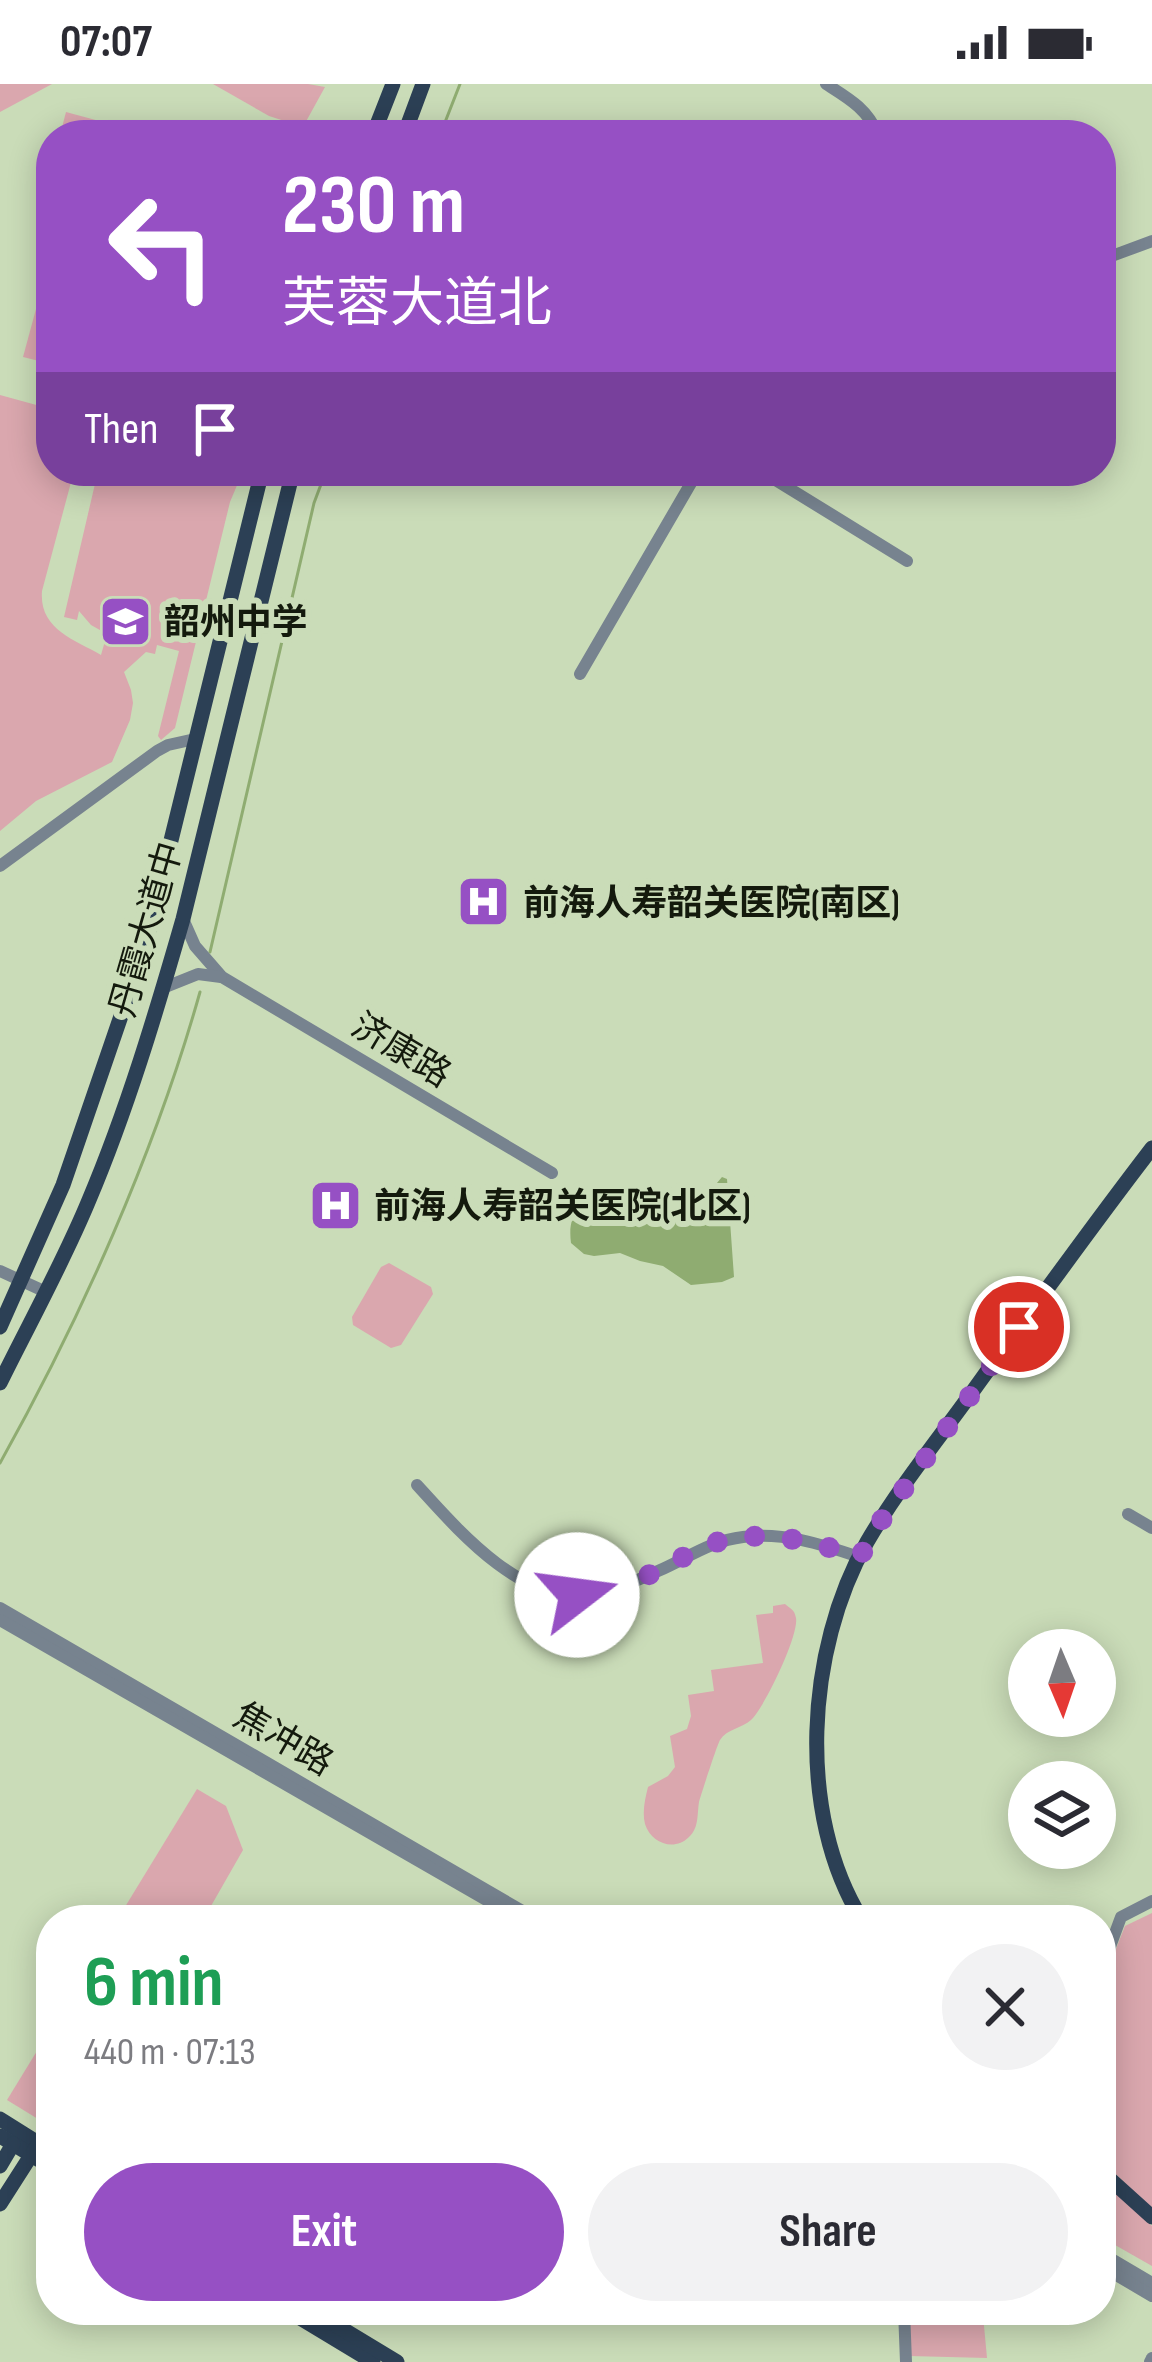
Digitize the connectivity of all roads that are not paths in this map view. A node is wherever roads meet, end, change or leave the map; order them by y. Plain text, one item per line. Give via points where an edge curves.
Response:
1 (393, 84) edge
2 (423, 84) edge
3 (826, 84) edge
4 (379, 120) edge
5 (410, 120) edge
6 (871, 120) edge
7 (1152, 242) edge
8 (1116, 255) edge
9 (258, 486) edge
10 (289, 486) edge
11 (689, 486) edge
12 (784, 486) edge
13 (907, 561) dead end
14 (580, 674) dead end
15 (196, 739) junction
16 (0, 866) edge
17 (182, 919) junction
18 (222, 977) junction
19 (163, 988) junction
20 (1152, 1148) edge
21 (552, 1173) dead end
22 (0, 1271) edge
23 (21, 1280) junction
24 (46, 1292) junction
25 (0, 1328) edge
26 (0, 1383) edge
27 (417, 1485) dead end
28 (1128, 1514) dead end
29 (1152, 1528) edge
30 (860, 1557) junction
31 (0, 1608) edge
32 (0, 1619) edge
33 (1152, 1901) edge
34 (494, 1905) edge
35 (512, 1905) edge
36 (853, 1905) edge
37 (1116, 1930) edge
38 (0, 2119) edge
39 (11, 2137) edge
40 (36, 2155) edge
41 (0, 2166) edge
42 (1116, 2185) edge
43 (0, 2204) edge
44 (1152, 2217) edge
45 (1116, 2262) edge
46 (1116, 2275) edge
47 (1152, 2283) edge
48 (1152, 2296) edge
49 (312, 2325) edge
50 (336, 2325) edge
51 (903, 2325) edge
52 (373, 2362) edge
53 (397, 2362) edge
54 (906, 2362) edge

1 - 4 main road
2 - 5 main road
3 - 6 street
7 - 8 street
9 - 15 main road, 丹霞大道中
10 - 17 main road, 丹霞大道中
11 - 14 street
12 - 13 street
15 - 16 street via 157,751
15 - 23 main road, 丹霞大道中 via 130,996
17 - 18 street, 济康路
17 - 19 main road, 丹霞大道中
18 - 19 street via 198,974
18 - 21 street, 济康路
19 - 24 main road, 丹霞大道中 via 91,1195
20 - 30 main road
22 - 23 street
23 - 24 street
23 - 25 main road, 丹霞大道中
24 - 26 main road, 丹霞大道中
27 - 30 street via 490,1558 565,1594 609,1591 718,1541 745,1537 802,1539
28 - 29 street
30 - 36 main road via 831,1637 817,1741 830,1849
31 - 35 street, 焦冲路
32 - 34 street, 焦冲路
33 - 37 street via 1121,1917
38 - 39 main road
39 - 41 main road
40 - 43 main road
42 - 44 main road
45 - 47 street
46 - 48 street
49 - 52 main road
50 - 53 main road
51 - 54 street

